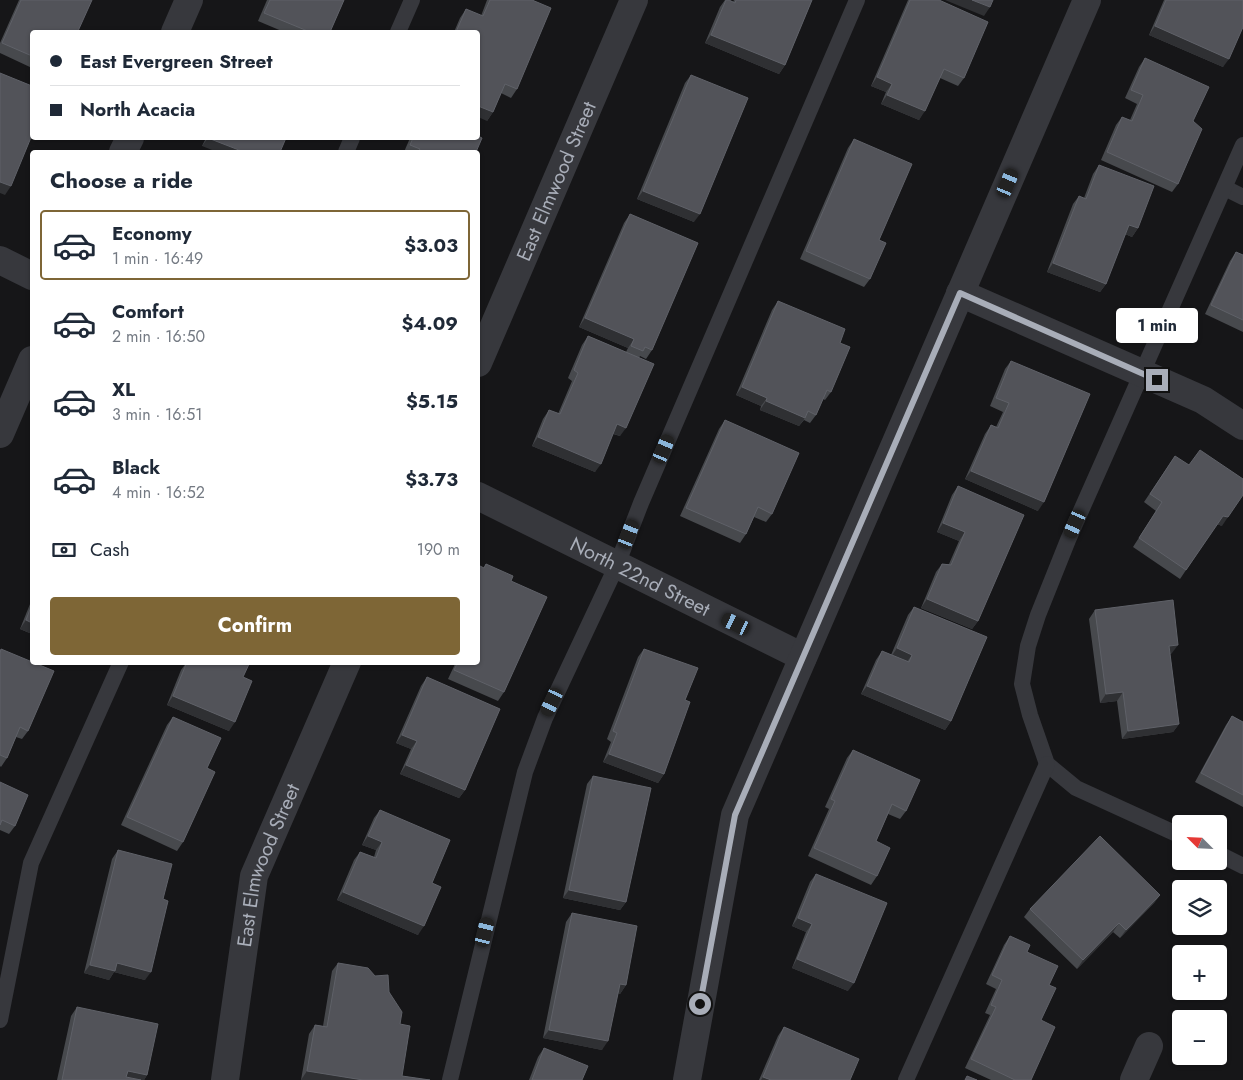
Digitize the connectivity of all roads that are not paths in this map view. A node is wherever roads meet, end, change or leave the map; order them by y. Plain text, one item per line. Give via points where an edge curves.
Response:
1 (189, 0) edge
2 (412, 0) edge
3 (634, 0) edge
4 (857, 0) edge
5 (1087, 0) edge
6 (176, 30) edge
7 (399, 30) edge
8 (1243, 145) edge
9 (1226, 188) junction
10 (1243, 198) edge
11 (0, 260) edge
12 (30, 275) edge
13 (960, 293) junction
14 (480, 358) edge
15 (30, 365) edge
16 (1141, 373) junction
17 (1243, 426) edge
18 (0, 434) edge
19 (480, 497) edge
20 (617, 565) junction
21 (803, 657) junction
22 (120, 665) edge
23 (346, 665) edge
24 (1047, 764) junction
25 (1172, 832) edge
26 (1228, 858) edge
27 (1243, 866) edge
28 (0, 1020) edge
29 (1149, 1046) dead end
30 (224, 1080) edge
31 (450, 1080) edge
32 (687, 1080) edge
33 (906, 1080) edge
34 (1134, 1080) edge

1 - 6 street
2 - 7 lane
3 - 14 street, East Elmwood Street
4 - 20 lane
5 - 13 street
8 - 9 lane
9 - 10 lane
9 - 16 lane
11 - 12 street
13 - 16 street
13 - 21 street
15 - 18 street
16 - 17 street via 1203,400
16 - 24 lane via 1068,540 1028,646 1022,684
19 - 20 street, North 22nd Street
20 - 21 street, North 22nd Street
20 - 31 lane via 544,718 525,772
21 - 32 street via 735,815
22 - 28 lane via 31,863
23 - 30 street, East Elmwood Street via 254,876
24 - 25 lane via 1076,788
24 - 33 lane
26 - 27 lane
29 - 34 street

